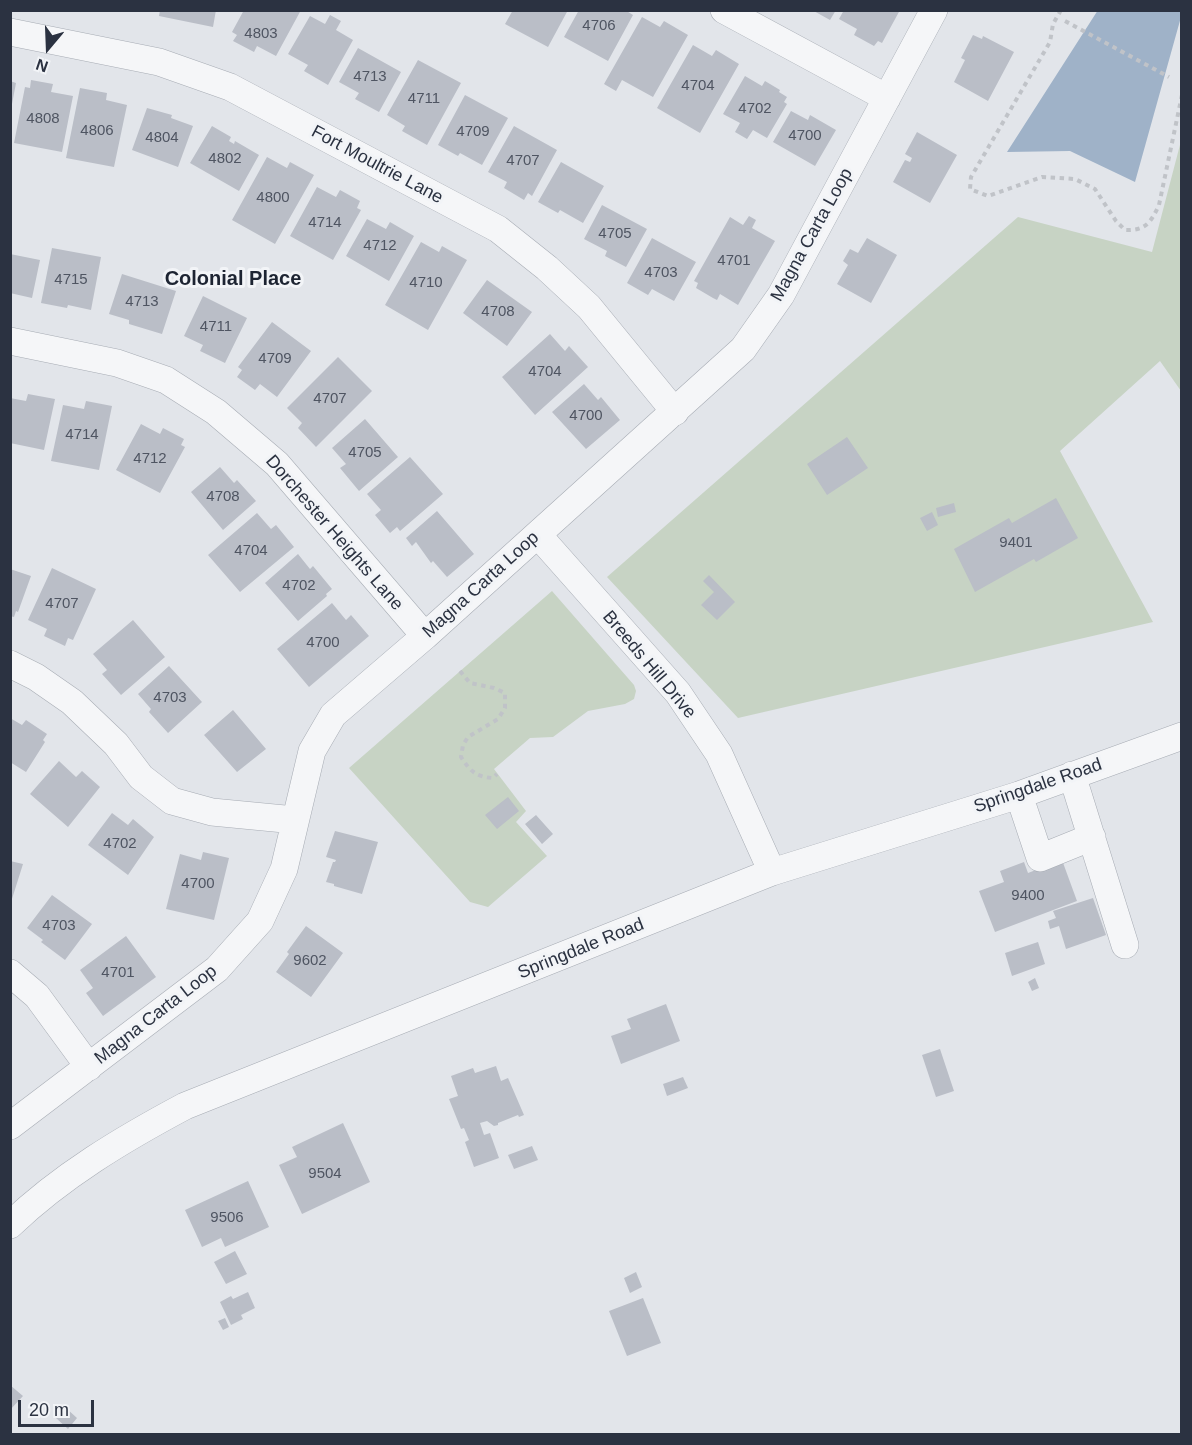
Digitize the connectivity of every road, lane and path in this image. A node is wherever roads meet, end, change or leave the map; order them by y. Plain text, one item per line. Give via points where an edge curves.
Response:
1 (724, 10) edge
2 (934, 10) edge
3 (1061, 10) edge
4 (1065, 21) dead end
5 (10, 33) edge
6 (1169, 77) dead end
7 (1182, 95) edge
8 (887, 98) junction
9 (10, 341) edge
10 (675, 412) junction
11 (538, 535) junction
12 (425, 636) junction
13 (10, 664) edge
14 (460, 671) dead end
15 (1182, 736) edge
16 (497, 774) dead end
17 (1072, 775) junction
18 (1019, 795) junction
19 (296, 820) junction
20 (1092, 837) junction
21 (772, 872) junction
22 (1125, 945) dead end
23 (10, 973) edge
24 (89, 1066) junction
25 (10, 1126) edge
26 (10, 1225) edge

1 - 8 street
2 - 8 street, Magna Carta Loop
3 - 7 path via 1053,24 1050,42 971,177 970,189 988,196 1042,177 1075,179 1095,189 1125,230 1138,231 1152,220 1159,205
4 - 6 path
5 - 10 street, Fort Moultrie Lane via 159,62 230,87 498,229 589,307
8 - 10 street, Magna Carta Loop via 781,295 742,349
9 - 12 street, Dorchester Heights Lane via 117,363 166,380 216,412 277,464
10 - 11 street, Magna Carta Loop
11 - 12 street, Magna Carta Loop
11 - 21 street, Breeds Hill Drive via 678,693 719,754
12 - 19 street, Magna Carta Loop via 333,715 312,751
13 - 19 street via 36,676 72,702 116,744 141,777 172,801 212,812
14 - 16 path via 470,683 505,693 505,708 498,719 468,736 461,757 480,777 493,778
15 - 17 street, Springdale Road
17 - 18 street, Springdale Road
17 - 20 street
18 - 20 street via 1040,858
18 - 21 street, Springdale Road
19 - 24 street, Magna Carta Loop via 284,869 260,921 217,969
20 - 22 street
21 - 26 street, Springdale Road via 185,1106 129,1136
23 - 24 street via 37,996
24 - 25 street, Magna Carta Loop

